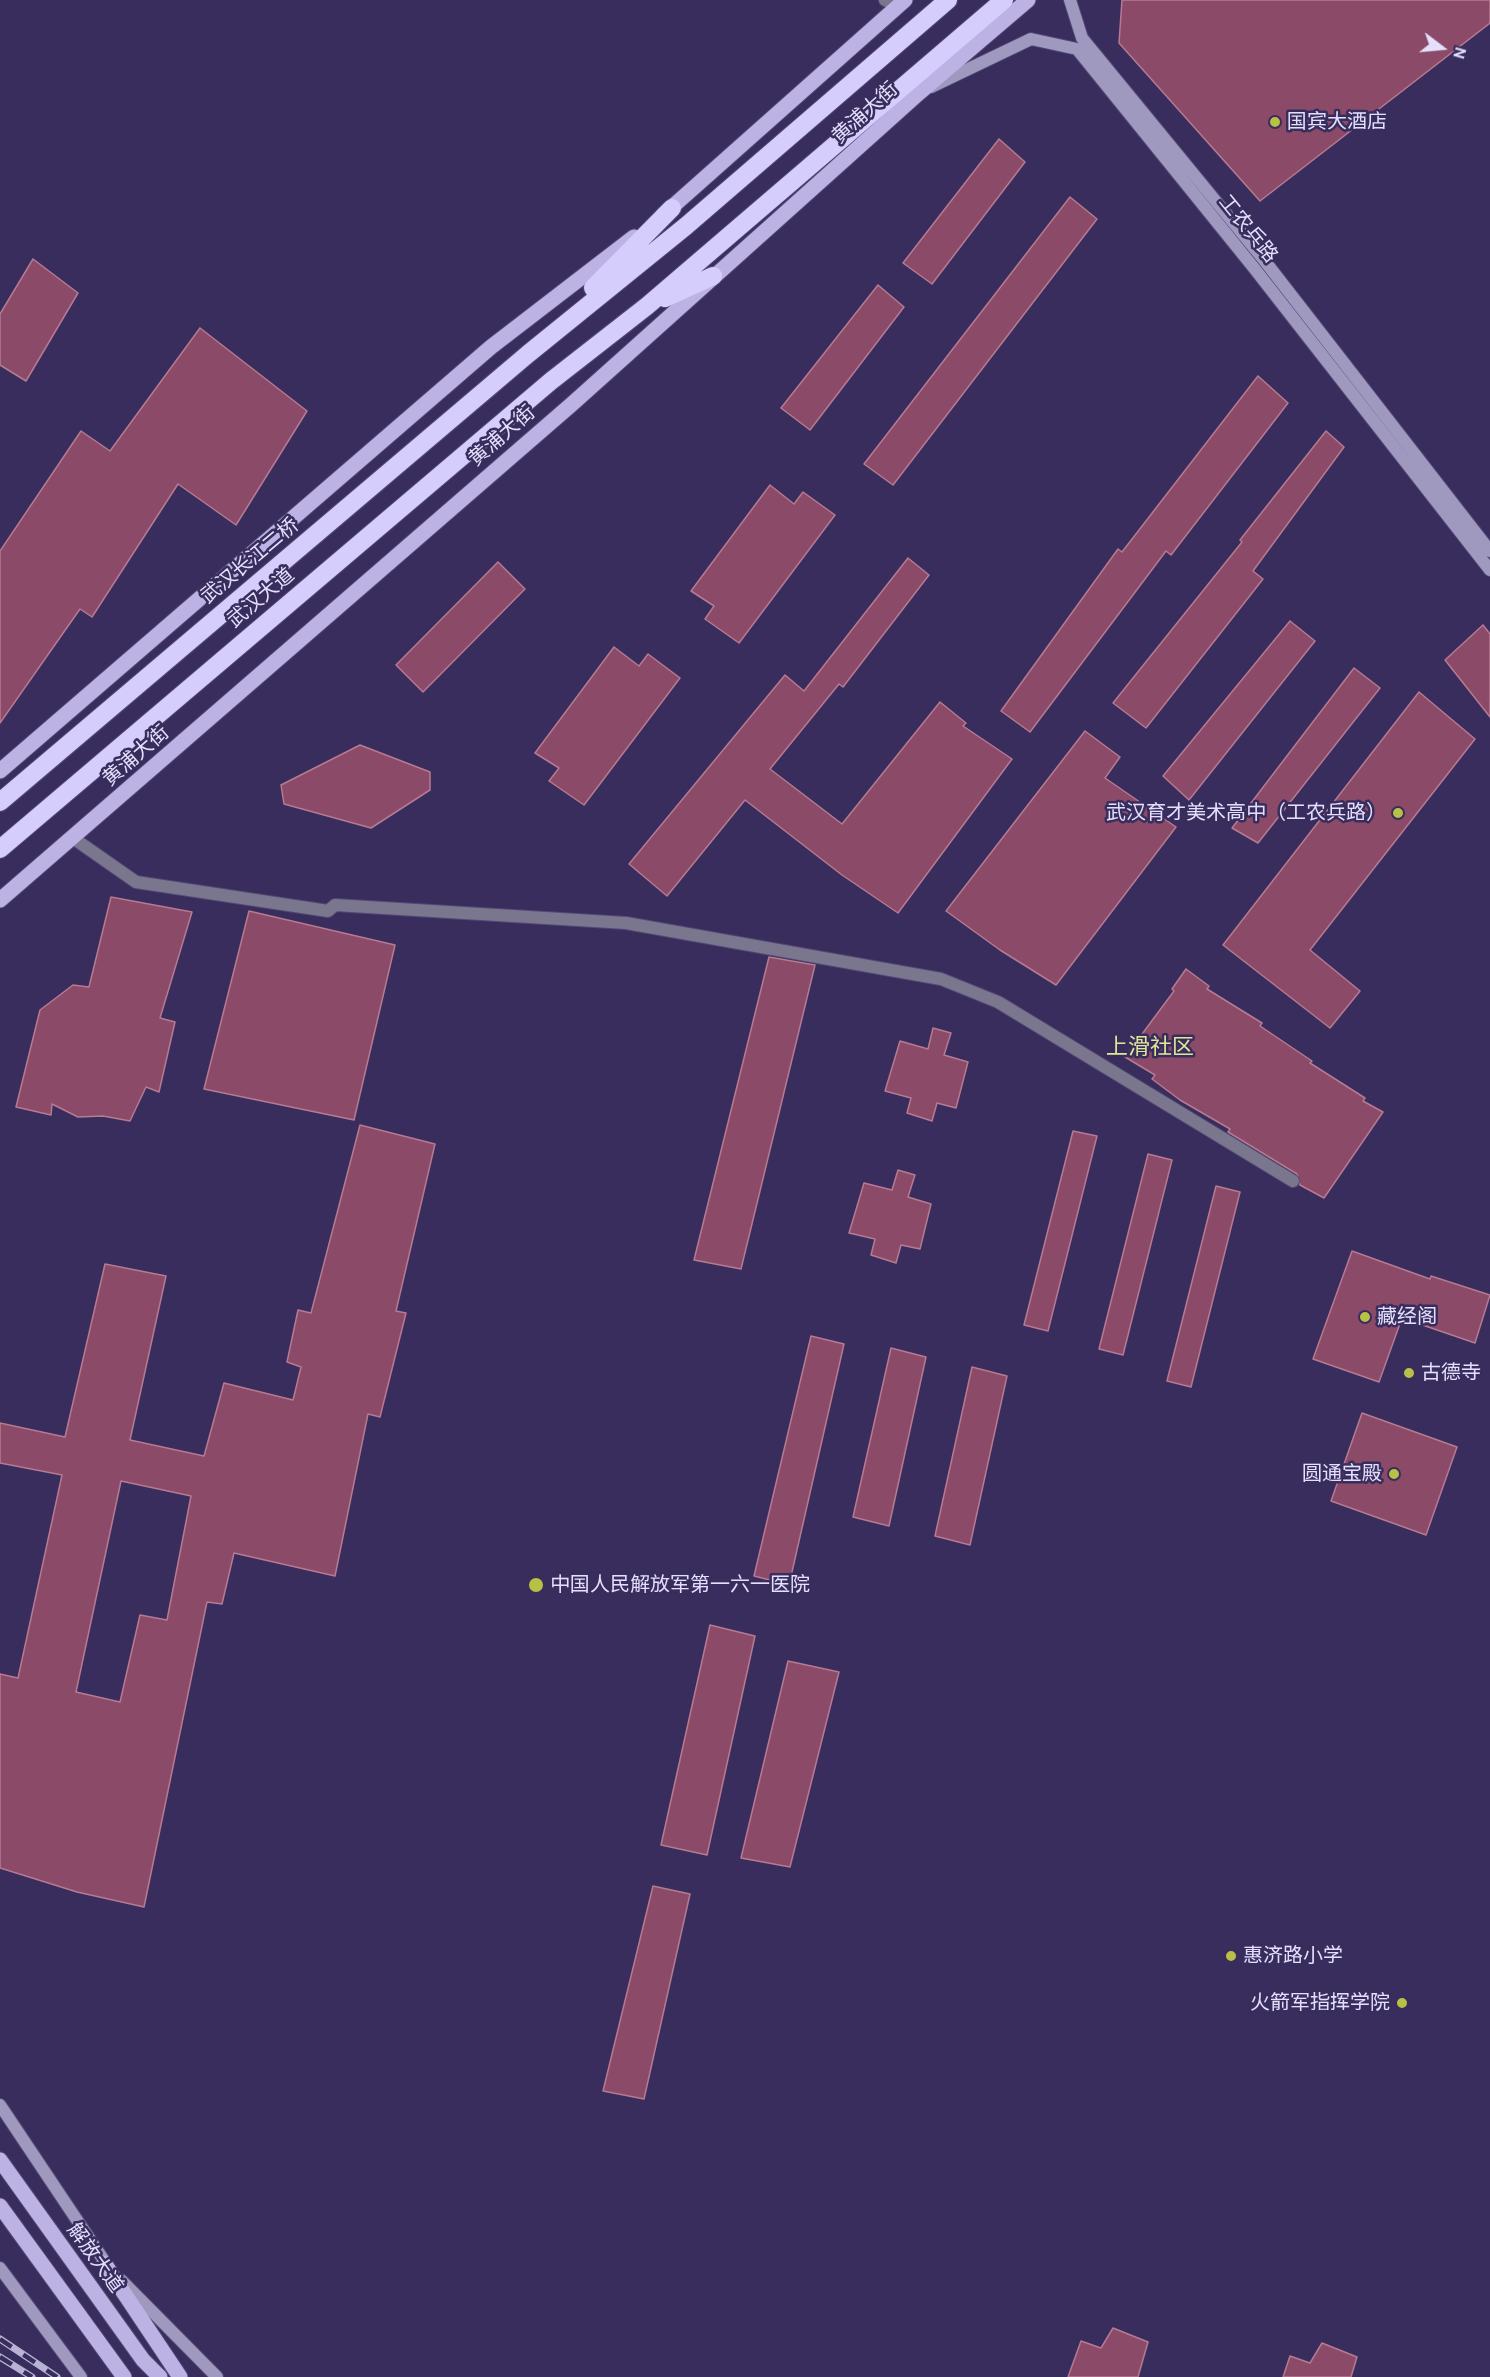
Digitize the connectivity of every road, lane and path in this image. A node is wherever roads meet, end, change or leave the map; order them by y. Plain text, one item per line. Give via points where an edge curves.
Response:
1 (948, 0) edge
2 (1004, 0) edge
3 (1028, 0) edge
4 (1070, 0) edge
5 (896, 2) edge
6 (920, 93) junction
7 (672, 208) junction
8 (713, 276) junction
9 (647, 306) junction
10 (528, 354) junction
11 (1490, 551) edge
12 (1490, 570) edge
13 (0, 771) edge
14 (0, 802) edge
15 (73, 838) junction
16 (0, 849) edge
17 (0, 900) edge
18 (1293, 1181) dead end
19 (0, 2106) edge
20 (0, 2160) edge
21 (0, 2206) edge
22 (104, 2263) junction
23 (0, 2268) edge
24 (124, 2376) edge
25 (81, 2377) edge
26 (160, 2377) edge
27 (180, 2377) edge
28 (217, 2377) edge

1 - 10 highway via 686,226
2 - 9 highway
3 - 6 main road, 黄浦大街
4 - 11 street, 工农兵路 via 1082,38 1264,260
5 - 7 main road
6 - 8 main road, 黄浦大街
6 - 12 street, 工农兵路 via 1031,39 1077,50 1254,268
7 - 10 highway
7 - 13 main road via 491,347
8 - 9 highway
8 - 15 main road, 黄浦大街
9 - 16 highway, 武汉大道 via 551,381
10 - 14 highway, 武汉长江二桥
15 - 17 main road, 黄浦大街
15 - 18 street via 136,882 328,911 335,905 626,923 941,979 998,1002
19 - 22 street, 解放大道
20 - 26 main road, 解放大道 via 142,2360
21 - 24 main road
22 - 27 main road
22 - 28 street, 解放大道
23 - 25 street

